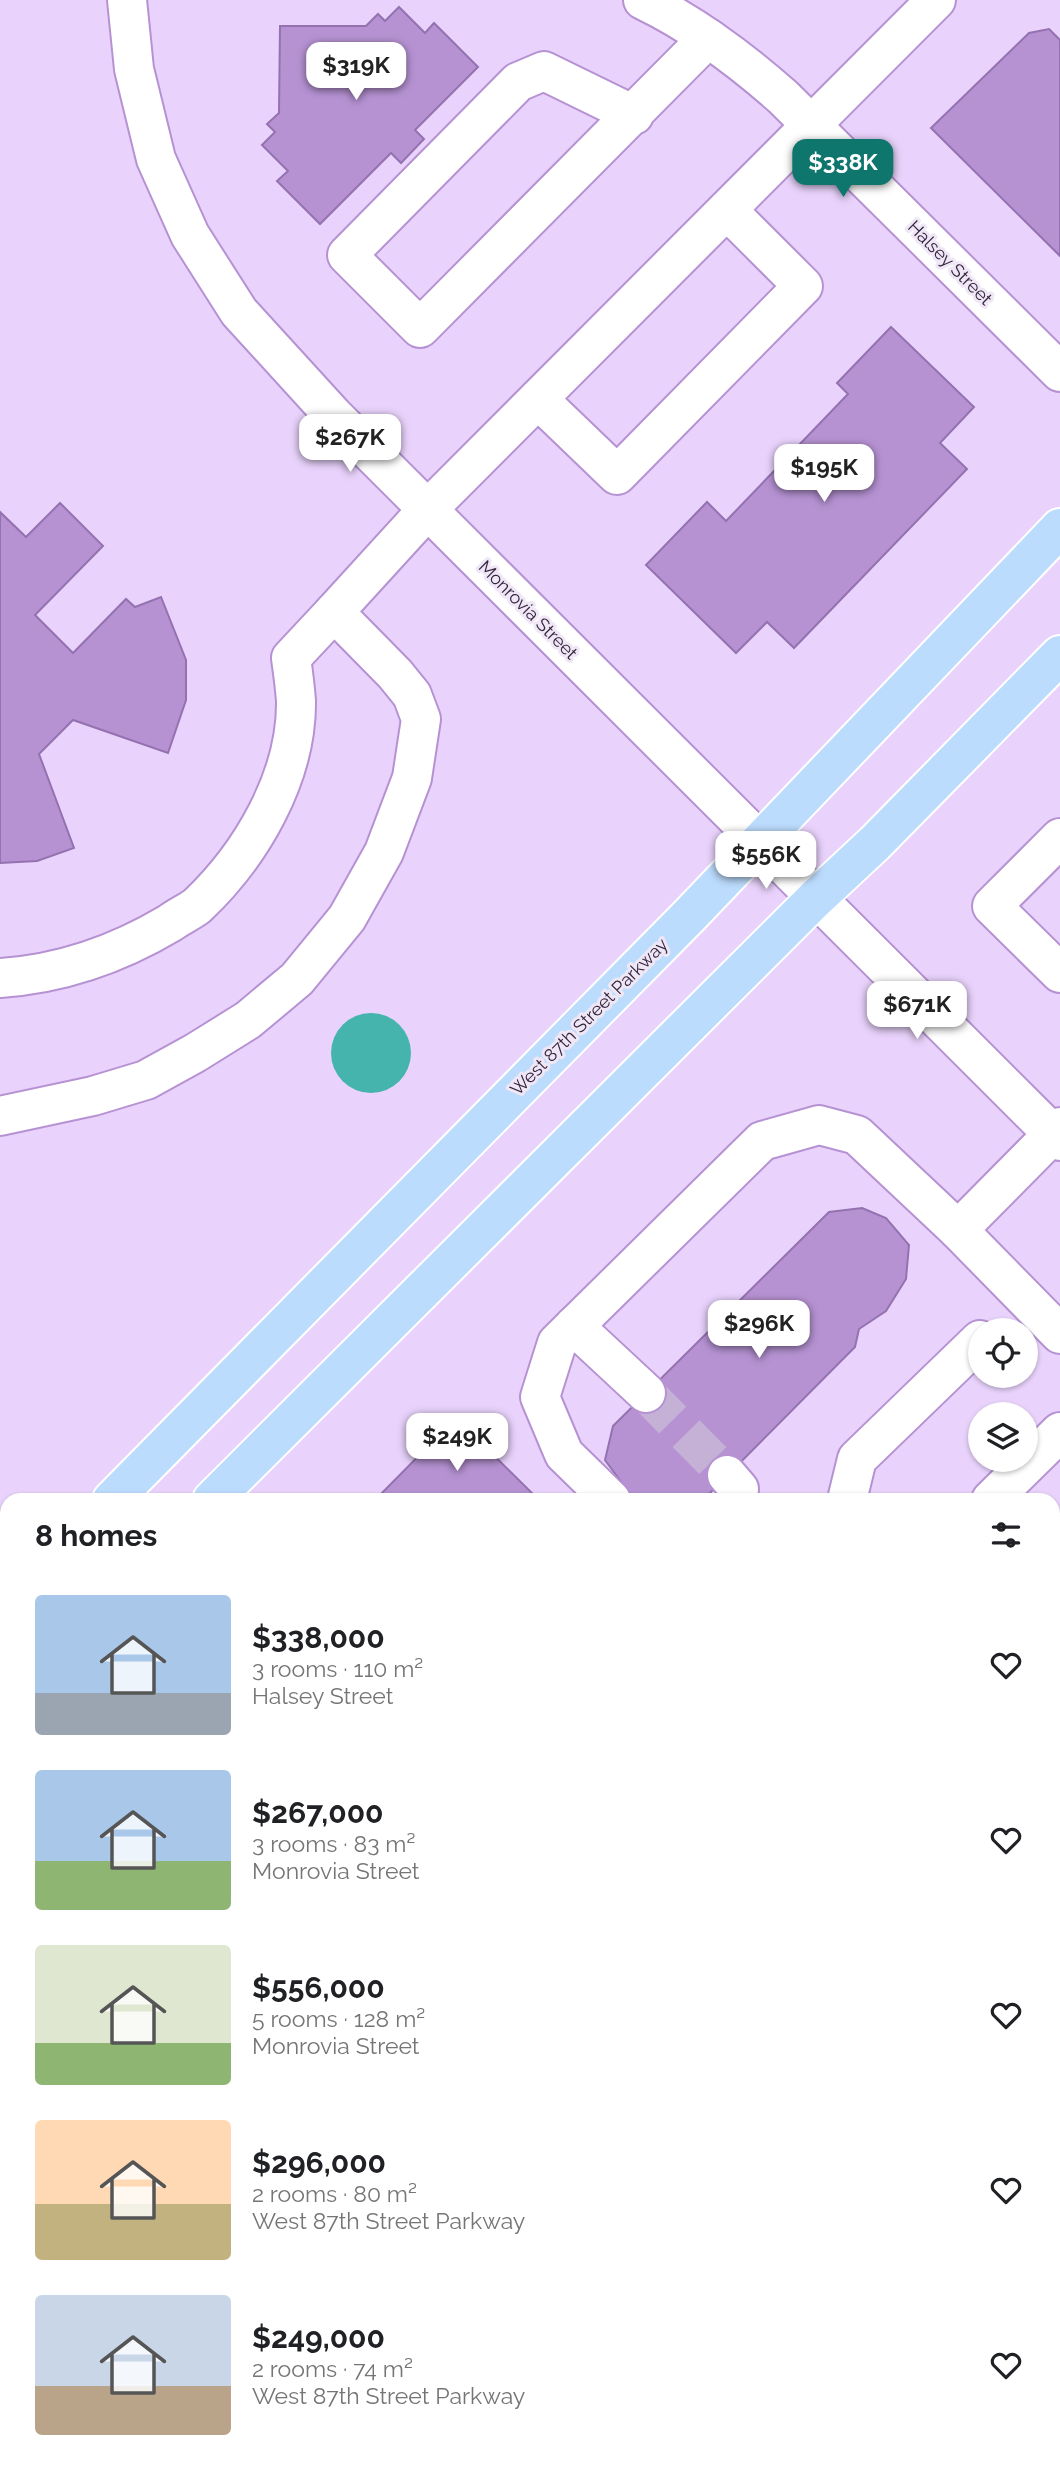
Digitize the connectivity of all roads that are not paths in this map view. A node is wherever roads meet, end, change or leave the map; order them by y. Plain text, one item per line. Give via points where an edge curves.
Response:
1 (127, 0) edge
2 (643, 0) edge
3 (913, 8) edge
4 (708, 38) junction
5 (634, 115) junction
6 (811, 126) junction
7 (727, 210) junction
8 (1060, 372) edge
9 (538, 399) junction
10 (428, 509) junction
11 (1060, 528) edge
12 (334, 612) junction
13 (1060, 655) edge
14 (1060, 838) edge
15 (759, 842) junction
16 (816, 899) junction
17 (1060, 973) edge
18 (0, 978) edge
19 (0, 1116) edge
20 (1058, 1134) edge
21 (958, 1230) junction
22 (1025, 1298) junction
23 (1004, 1318) edge
24 (574, 1326) junction
25 (1060, 1334) edge
26 (968, 1352) edge
27 (646, 1393) tunnel mouth
28 (1060, 1432) edge
29 (119, 1493) edge
30 (219, 1493) edge
31 (604, 1493) edge
32 (849, 1493) edge
33 (998, 1493) edge

1 - 10 street, Monrovia Street via 134,69 156,159 190,236 239,312
2 - 4 street, Halsey Street
3 - 6 street
4 - 5 street
4 - 6 street, Halsey Street via 743,62
5 - 5 street via 420,328 347,255 518,82 544,71
6 - 7 street
6 - 8 street, Halsey Street
7 - 9 street
7 - 9 street via 803,286 617,475
9 - 10 street
10 - 12 street
10 - 15 street, Monrovia Street
11 - 15 main road, West 87th Street Parkway
12 - 18 street via 291,658 296,701 276,796 246,850 195,907 141,940 80,965
12 - 19 street via 412,695 421,719 412,778 384,852 347,918 297,979 248,1020 195,1053 146,1080
13 - 16 main road
14 - 17 street via 992,906
15 - 16 street, Monrovia Street
15 - 29 main road, West 87th Street Parkway
16 - 20 street, Monrovia Street
16 - 30 main road
20 - 21 street
21 - 22 street
21 - 24 street via 857,1135 818,1125 762,1141
22 - 23 street
22 - 25 street
24 - 27 street
24 - 31 street via 557,1343 541,1397 564,1454
26 - 32 street via 857,1459
28 - 33 street

